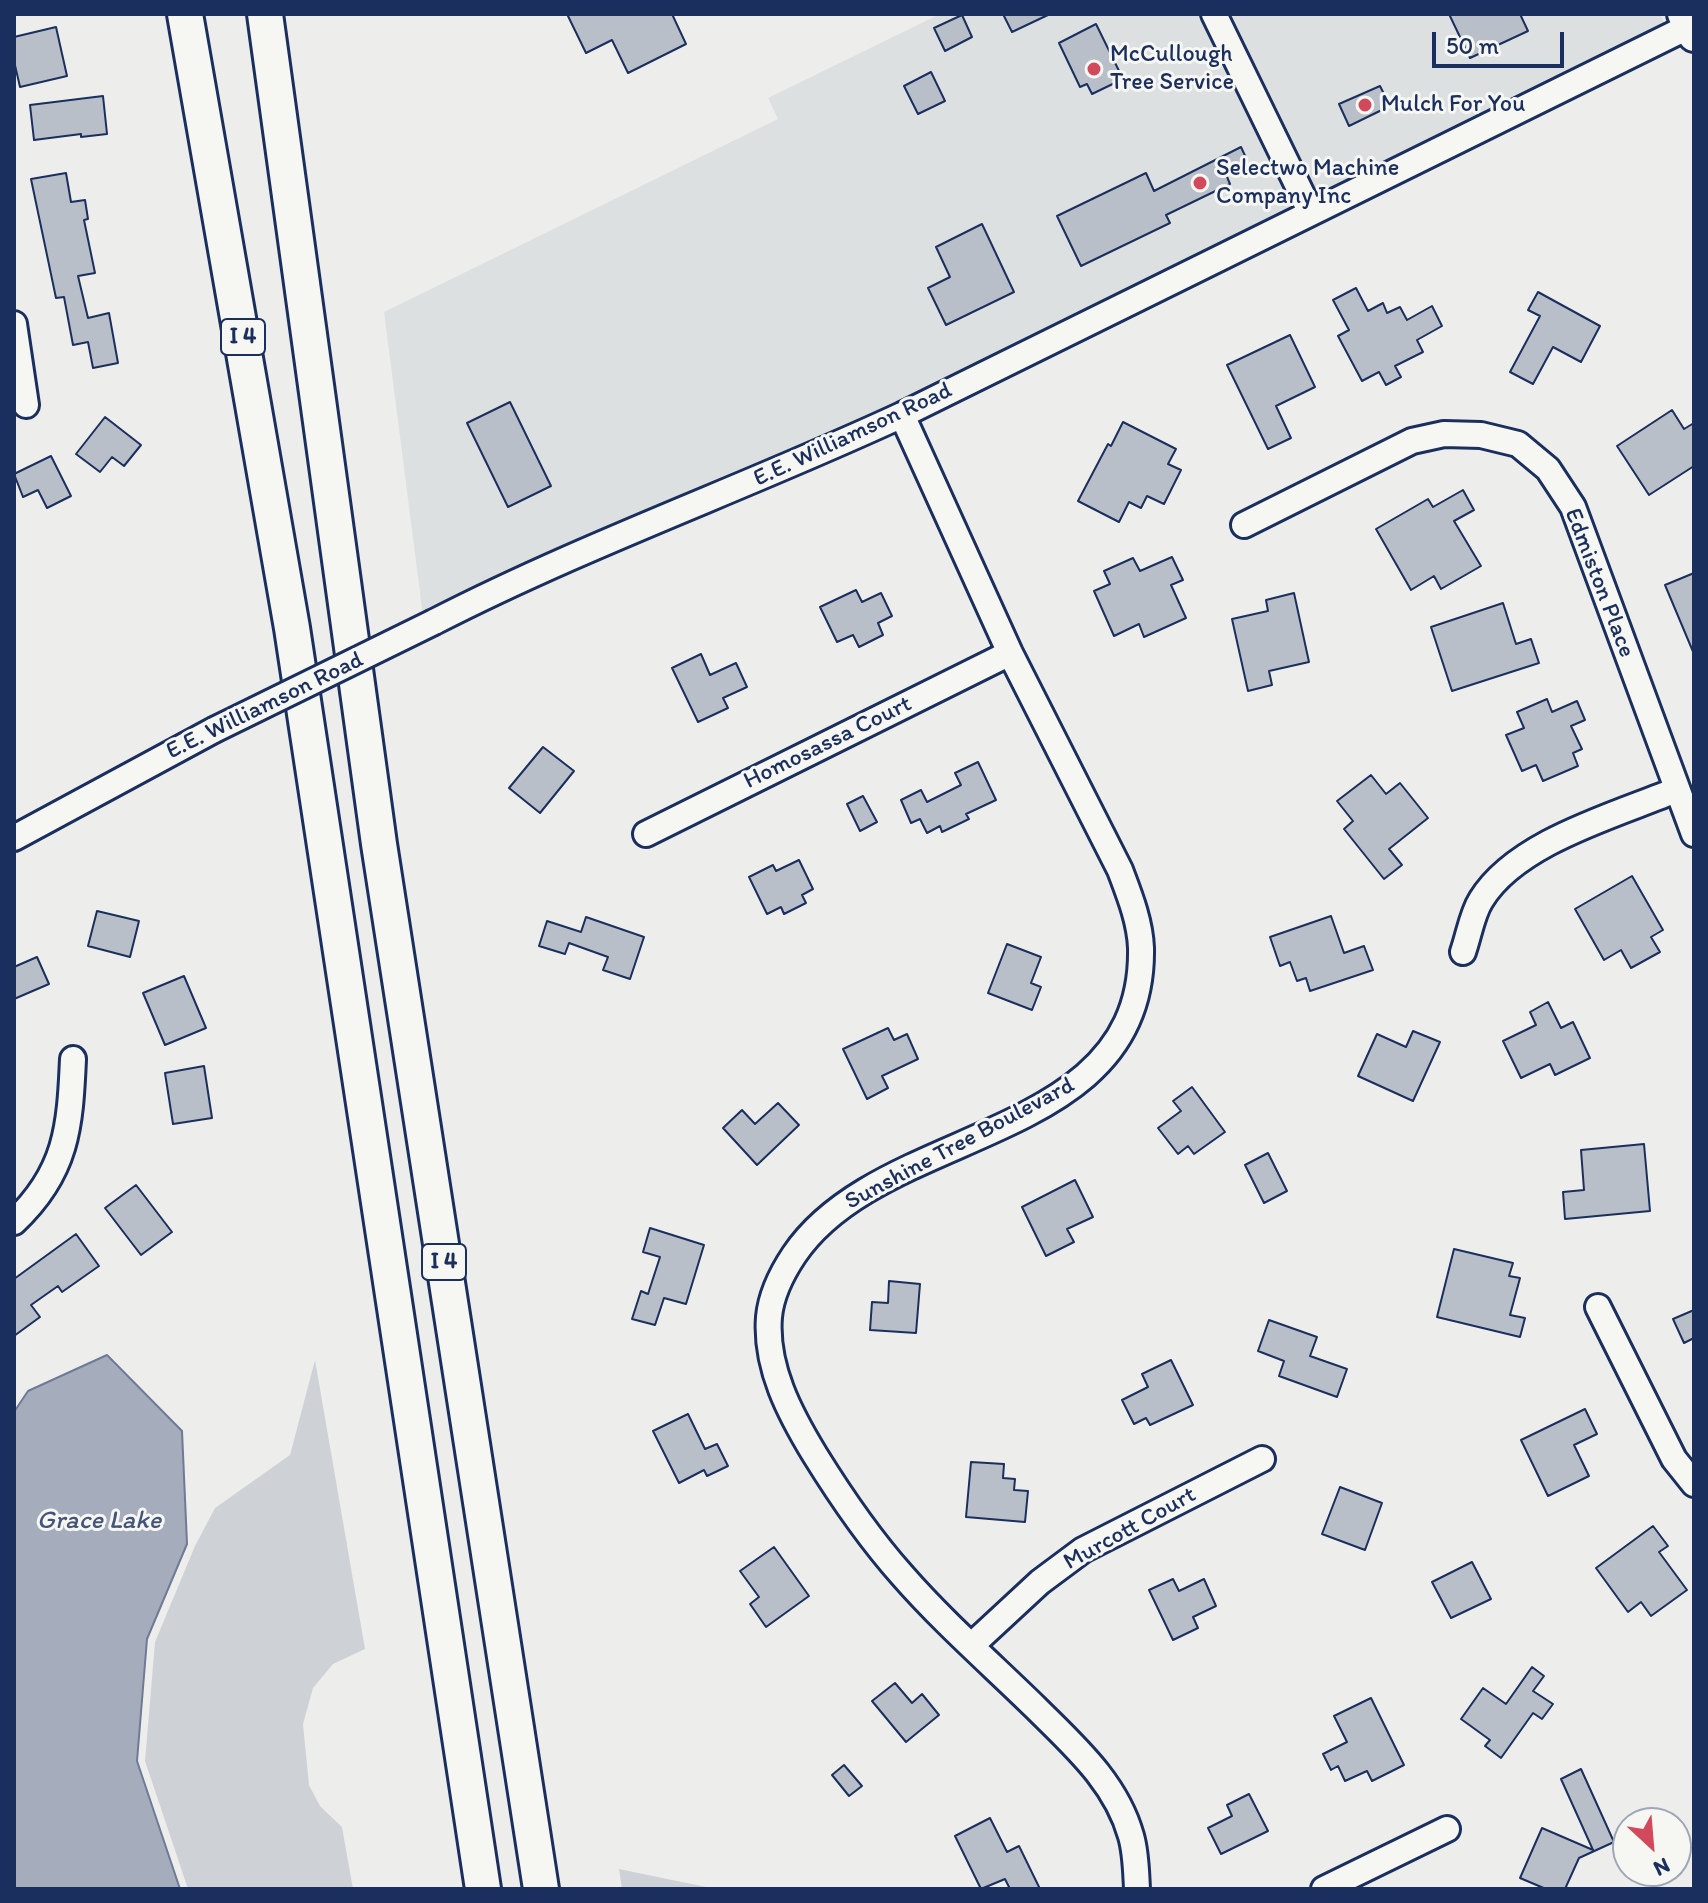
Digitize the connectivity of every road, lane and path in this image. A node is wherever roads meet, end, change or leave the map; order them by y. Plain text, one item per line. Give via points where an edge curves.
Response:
1 (185, 14) edge
2 (265, 14) edge
3 (1214, 14) edge
4 (1690, 25) edge
5 (1311, 213) junction
6 (14, 324) edge
7 (26, 405) dead end
8 (902, 415) junction
9 (1244, 525) dead end
10 (1010, 653) junction
11 (1676, 790) junction
12 (646, 834) dead end
13 (1694, 834) edge
14 (14, 838) edge
15 (1463, 952) dead end
16 (73, 1059) dead end
17 (14, 1222) edge
18 (1598, 1307) dead end
19 (1262, 1459) dead end
20 (1694, 1484) edge
21 (972, 1645) junction
22 (1447, 1829) dead end
23 (483, 1889) edge
24 (541, 1889) edge
25 (1137, 1889) edge
26 (1324, 1889) edge

1 - 23 highway, I 4 via 292,628
2 - 24 highway, I 4 via 379,844
3 - 5 street
4 - 5 street, E.E. Williamson Road
5 - 8 street, E.E. Williamson Road
6 - 7 street
8 - 10 street, Sunshine Tree Boulevard
8 - 14 street, E.E. Williamson Road, bridge via 544,568 214,730
9 - 11 street, Edmiston Place via 1412,441 1444,434 1518,444 1548,469 1573,507
10 - 12 street, Homosassa Court
10 - 21 street, Sunshine Tree Boulevard via 1120,870 1141,945 1138,989 1122,1032 1092,1072 1057,1098 844,1202 805,1239 781,1275 769,1316 773,1368 811,1450 902,1576
11 - 13 street, Edmiston Place
11 - 15 street via 1536,847 1506,870 1481,900
16 - 17 street via 70,1120 62,1151 45,1187
18 - 20 street via 1674,1459
19 - 21 street, Murcott Court via 1083,1550
21 - 25 street, Sunshine Tree Boulevard via 1100,1775 1130,1833
22 - 26 street

